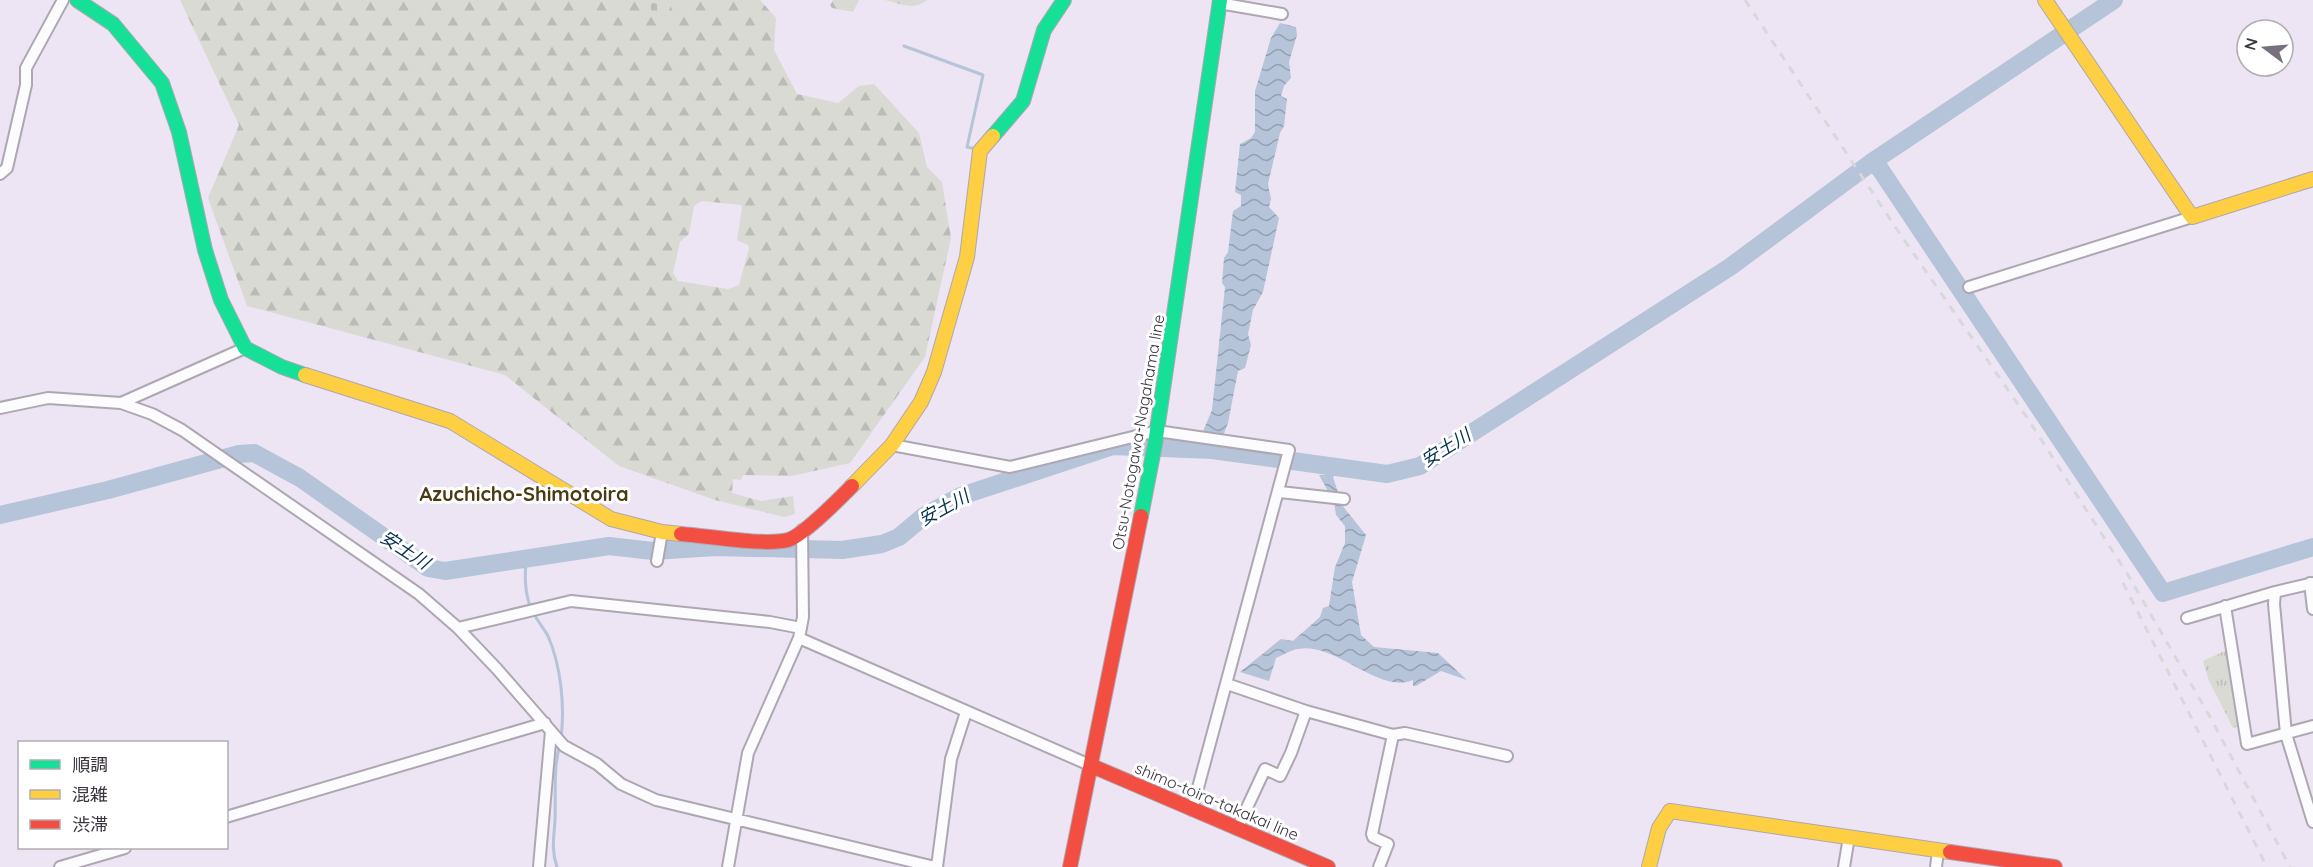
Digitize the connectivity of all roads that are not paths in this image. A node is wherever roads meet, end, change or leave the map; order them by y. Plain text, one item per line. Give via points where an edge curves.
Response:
1 (63, 0) edge
2 (77, 0) edge
3 (1064, 0) edge
4 (2045, 0) edge
5 (1219, 2) edge
6 (1282, 14) dead end
7 (0, 174) edge
8 (2313, 179) edge
9 (2192, 217) junction
10 (1969, 287) dead end
11 (245, 348) junction
12 (121, 403) junction
13 (0, 408) edge
14 (1155, 443) junction
15 (892, 445) junction
16 (1280, 492) junction
17 (1344, 500) dead end
18 (803, 534) junction
19 (661, 538) junction
20 (657, 561) dead end
21 (2311, 583) edge
22 (2275, 592) junction
23 (2225, 606) junction
24 (2313, 609) edge
25 (2187, 618) dead end
26 (458, 628) junction
27 (800, 633) junction
28 (1227, 684) junction
29 (1306, 711) junction
30 (966, 712) junction
31 (2313, 726) edge
32 (551, 730) junction
33 (2286, 734) junction
34 (1393, 735) junction
35 (1507, 756) dead end
36 (1092, 766) junction
37 (1192, 810) junction
38 (228, 816) edge
39 (735, 819) junction
40 (2313, 822) edge
41 (1238, 829) junction
42 (1849, 837) junction
43 (121, 849) edge
44 (1938, 851) junction
45 (60, 867) edge
46 (539, 867) edge
47 (728, 867) edge
48 (936, 867) edge
49 (1070, 867) edge
50 (1328, 867) edge
51 (1379, 867) edge
52 (1649, 867) edge
53 (1844, 867) edge
54 (1936, 867) edge
55 (2055, 867) edge

1 - 7 street via 26,68 26,85 7,168
2 - 11 street via 113,24 162,83 179,132 205,250 221,300
3 - 15 street via 1044,30 1023,101 980,151 970,246 934,372 921,402
4 - 9 street
5 - 6 street
5 - 14 street, Otsu-Notogawa-Nagahama line
8 - 9 street
9 - 10 street
11 - 12 street
11 - 19 street via 282,367 450,421 611,519
12 - 13 street via 48,398
12 - 26 street via 172,424 220,454 419,594
14 - 15 street via 1010,467
14 - 16 street via 1193,436 1289,450
14 - 36 street, Otsu-Notogawa-Nagahama line
15 - 18 street
16 - 17 street
16 - 28 street
18 - 19 street via 790,540 768,541
18 - 27 street
19 - 20 street
21 - 22 street
21 - 24 street
22 - 23 street
22 - 33 street
23 - 25 street
23 - 33 street via 2247,744
26 - 27 street via 571,601 770,622
26 - 32 street
27 - 30 street
27 - 39 street via 748,753
28 - 29 street
28 - 37 street
29 - 34 street
29 - 41 street via 1280,776 1265,769
30 - 36 street
30 - 48 street via 951,759
31 - 33 street
32 - 38 street
32 - 39 street via 564,746 597,764 621,784 656,800
32 - 46 street
33 - 40 street
34 - 35 street via 1405,733
34 - 51 street via 1372,834 1388,844
36 - 37 street, shimo-toira-takakai line
36 - 49 street, Otsu-Notogawa-Nagahama line
37 - 41 street, shimo-toira-takakai line
39 - 47 street
39 - 48 street
41 - 50 street, shimo-toira-takakai line
42 - 44 street
42 - 52 street via 1670,811 1659,828
42 - 53 street
43 - 45 street
44 - 54 street
44 - 55 street

